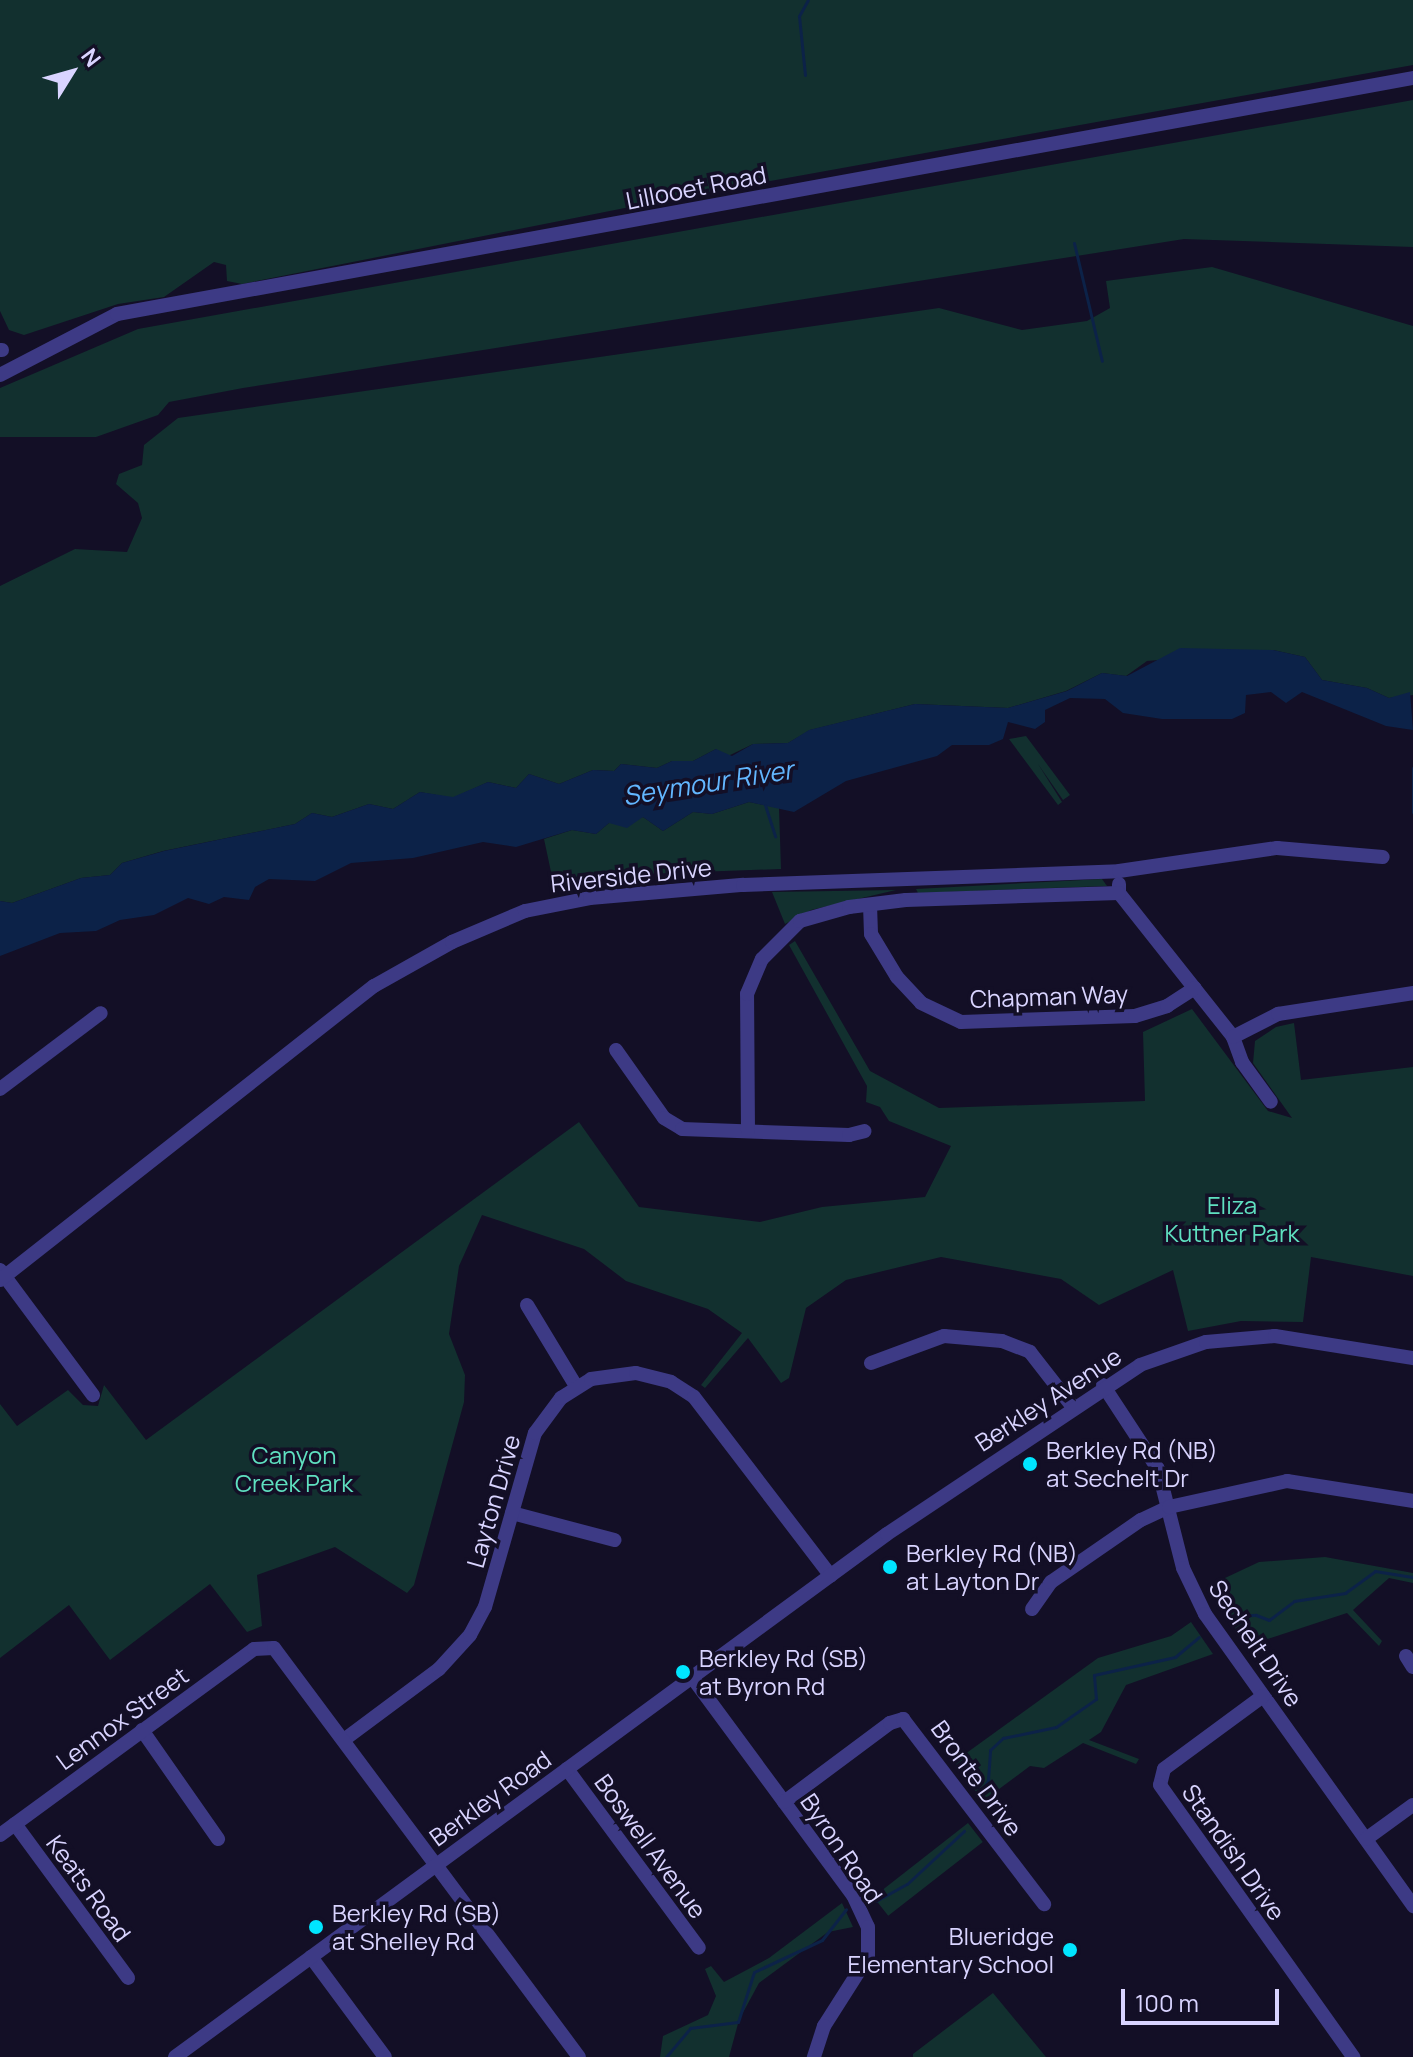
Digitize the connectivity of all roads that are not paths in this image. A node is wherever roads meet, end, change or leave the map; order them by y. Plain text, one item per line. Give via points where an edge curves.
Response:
1 (1413, 78) edge
2 (0, 375) edge
3 (1383, 857) dead end
4 (1119, 871) junction
5 (905, 881) junction
6 (1119, 893) junction
7 (906, 900) junction
8 (870, 905) junction
9 (1195, 988) junction
10 (1413, 993) edge
11 (101, 1013) dead end
12 (1233, 1037) junction
13 (616, 1050) dead end
14 (0, 1089) edge
15 (1271, 1102) dead end
16 (748, 1131) junction
17 (865, 1131) dead end
18 (2, 1275) edge
19 (527, 1305) dead end
20 (1413, 1358) edge
21 (871, 1363) dead end
22 (1103, 1385) junction
23 (576, 1386) junction
24 (93, 1395) dead end
25 (1072, 1406) junction
26 (1413, 1501) edge
27 (1169, 1507) junction
28 (512, 1513) junction
29 (614, 1540) dead end
30 (831, 1576) junction
31 (1032, 1609) dead end
32 (692, 1677) junction
33 (1263, 1696) junction
34 (142, 1730) junction
35 (345, 1739) junction
36 (567, 1769) junction
37 (784, 1802) junction
38 (1413, 1805) edge
39 (15, 1824) junction
40 (0, 1835) edge
41 (218, 1839) dead end
42 (1366, 1839) junction
43 (437, 1864) junction
44 (1044, 1904) dead end
45 (1413, 1906) edge
46 (699, 1948) dead end
47 (311, 1957) junction
48 (128, 1978) dead end
49 (182, 2055) edge
50 (385, 2057) edge
51 (579, 2057) edge
52 (814, 2057) edge
53 (1353, 2057) edge

1 - 2 street, Lillooet Road via 117,314
3 - 4 street, Riverside Drive via 1277,848
4 - 5 street, Riverside Drive
4 - 6 street
5 - 7 street
5 - 18 street, Riverside Drive via 743,885 590,898 482,927 374,986
6 - 7 street
6 - 9 street
7 - 8 street
8 - 9 street, Chapman Way via 871,934 897,977 921,1003 961,1022 1135,1016 1167,1006
8 - 16 street via 800,921 762,959 745,1013
9 - 12 street
10 - 12 street via 1278,1014
11 - 14 street
12 - 15 street via 1242,1062
13 - 16 street via 672,1125
16 - 17 street
18 - 24 street
19 - 23 street
20 - 22 street, Berkley Avenue via 1321,1341 1235,1338 1179,1348
21 - 25 street via 944,1336 1002,1341 1030,1352
22 - 25 street, Berkley Avenue
22 - 27 street, Sechelt Drive via 1149,1453
23 - 28 street, Layton Drive via 553,1406 535,1433
23 - 30 street, Layton Drive via 603,1376 636,1373 671,1382 694,1397
25 - 30 street, Berkley Avenue
26 - 27 street via 1287,1481
27 - 31 street via 1141,1520 1051,1582
27 - 33 street, Sechelt Drive via 1192,1590
28 - 29 street
28 - 35 street, Layton Drive via 485,1607 464,1642 432,1675
30 - 32 street, Berkley Road
32 - 36 street, Berkley Road
32 - 37 street, Byron Road
33 - 42 street, Sechelt Drive
33 - 53 street, Standish Drive via 1164,1769 1160,1785
34 - 35 street, Lennox Street via 254,1649 274,1648
34 - 39 street, Lennox Street
34 - 41 street
35 - 43 street
36 - 43 street, Berkley Road
36 - 46 street, Boswell Avenue
37 - 44 street, Bronte Drive via 890,1723 903,1719
37 - 52 street, Byron Road via 853,1895 870,1940 861,1972 824,2026
38 - 42 street
39 - 40 street, Lennox Street
39 - 48 street, Keats Road
42 - 45 street, Sechelt Drive
43 - 47 street, Berkley Road
43 - 51 street
47 - 49 street, Berkley Road
47 - 50 street

